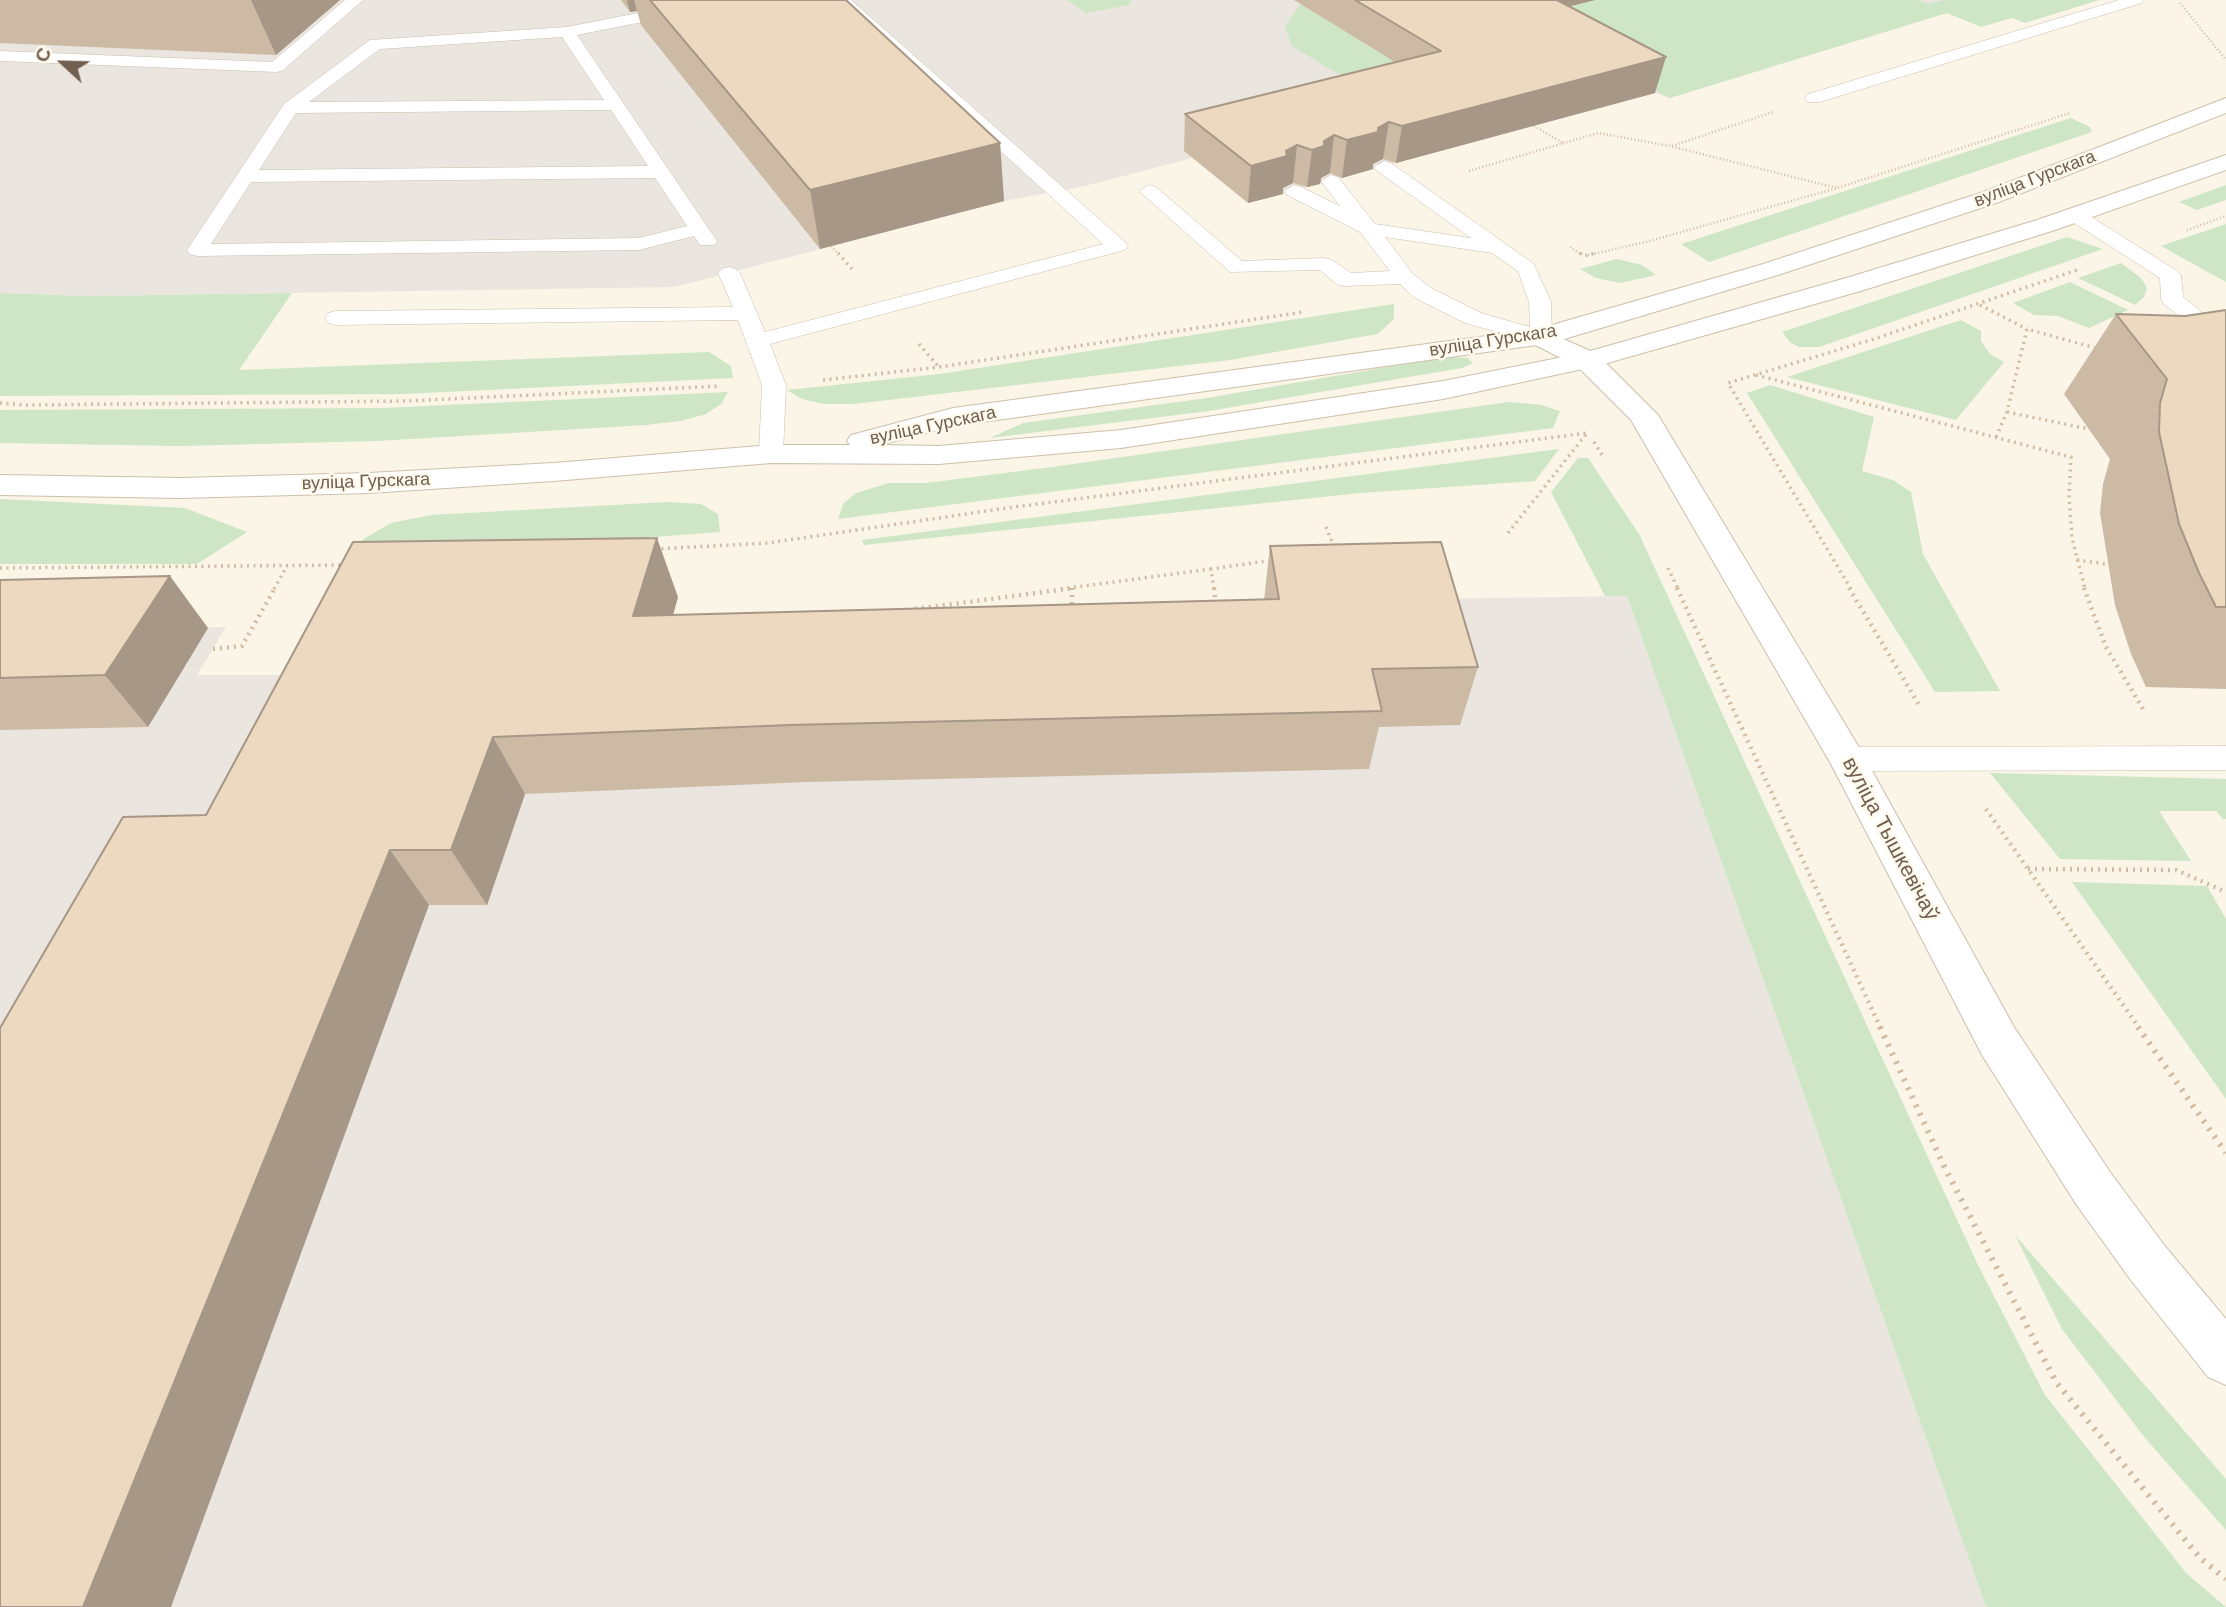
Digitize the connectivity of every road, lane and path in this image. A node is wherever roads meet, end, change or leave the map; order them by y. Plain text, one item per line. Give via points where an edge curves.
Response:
1 (355, 0) edge
2 (728, 0) edge
3 (842, 0) edge
4 (2136, 0) edge
5 (2178, 0) edge
6 (567, 32) junction
7 (0, 56) edge
8 (2226, 59) edge
9 (1814, 98) joint
10 (616, 105) junction
11 (2226, 105) edge
12 (290, 108) junction
13 (2074, 111) dead end
14 (1534, 126) edge
15 (1564, 143) junction
16 (1670, 146) junction
17 (2226, 162) edge
18 (661, 172) junction
19 (245, 176) junction
20 (1331, 181) dead end
21 (1412, 187) junction
22 (1837, 188) junction
23 (1149, 191) dead end
24 (1294, 191) dead end
25 (1442, 208) junction
26 (2075, 215) junction
27 (2226, 218) edge
28 (1370, 229) junction
29 (1499, 248) junction
30 (2131, 250) junction
31 (1584, 256) dead end
32 (729, 273) dead end
33 (1405, 277) junction
34 (1979, 305) junction
35 (1304, 312) dead end
36 (747, 313) junction
37 (336, 318) dead end
38 (2027, 329) junction
39 (1541, 337) junction
40 (759, 340) junction
41 (2226, 342) edge
42 (2105, 351) dead end
43 (1587, 360) junction
44 (1755, 374) junction
45 (1728, 383) dead end
46 (774, 385) junction
47 (0, 403) edge
48 (2007, 412) junction
49 (2089, 429) dead end
50 (1587, 433) junction
51 (1996, 437) junction
52 (815, 453) junction
53 (771, 454) junction
54 (1610, 467) dead end
55 (0, 485) edge
56 (1326, 527) dead end
57 (1508, 533) dead end
58 (643, 550) edge
59 (1322, 553) edge
60 (1280, 559) edge
61 (2077, 560) junction
62 (1666, 562) dead end
63 (2107, 564) dead end
64 (346, 565) edge
65 (287, 566) junction
66 (0, 568) edge
67 (1211, 569) junction
68 (1072, 588) junction
69 (1003, 598) junction
70 (947, 605) junction
71 (1216, 608) edge
72 (906, 610) edge
73 (1003, 611) edge
74 (1072, 613) edge
75 (946, 617) edge
76 (213, 649) dead end
77 (2147, 714) dead end
78 (2226, 758) edge
79 (1847, 759) junction
80 (2027, 869) dead end
81 (2226, 892) edge
82 (2226, 1359) edge
83 (2226, 1579) edge

1 - 7 lane via 276,66
2 - 6 lane
3 - 40 lane via 1118,246
4 - 9 lane
5 - 8 path
6 - 10 lane
6 - 12 lane via 376,44
9 - 16 path
10 - 12 lane
10 - 18 lane
11 - 39 main road, вуліца Гурскага via 1991,197 1769,270
12 - 19 lane
13 - 22 path
14 - 15 path
15 - 16 path via 1598,133
15 - 21 path
16 - 22 path
17 - 26 main road, вуліца Гурскага
18 - 19 lane
18 - 19 lane via 703,235 639,244 197,250
20 - 28 lane
21 - 25 lane
21 - 25 lane via 1376,173 1389,192
22 - 31 path
23 - 33 lane via 1237,268 1325,264 1346,280
24 - 28 lane
25 - 29 lane
26 - 30 lane
26 - 43 main road, вуліца Гурскага
27 - 30 path
28 - 29 lane
28 - 33 lane
29 - 39 lane via 1527,268 1540,302
30 - 34 path
30 - 41 lane via 2170,275 2172,299
32 - 36 lane
33 - 39 lane via 1423,293 1473,318
34 - 38 path
34 - 44 path
35 - 46 path via 939,367
36 - 37 lane
36 - 40 lane
38 - 42 path
38 - 48 path
39 - 43 main road, вуліца Тышкевічаў
39 - 52 main road, вуліца Гурскага via 953,417
40 - 46 lane
43 - 52 main road, вуліца Гурскага via 1443,390 1121,439 939,455
43 - 79 main road, вуліца Тышкевічаў via 1643,415
44 - 45 path
44 - 51 path
46 - 47 path via 405,401
46 - 53 lane
48 - 49 path
48 - 51 path
50 - 54 path
50 - 57 path
50 - 58 path via 768,543
51 - 61 path via 2071,457 2071,538
52 - 53 main road, вуліца Гурскага
53 - 55 main road, вуліца Гурскага via 369,482 181,488
56 - 59 path via 1336,551
60 - 67 path
61 - 63 path
61 - 77 path via 2106,648
62 - 83 path via 1944,1166 2056,1382 2200,1558
64 - 65 path
65 - 66 path
65 - 76 path via 242,646
67 - 68 path
67 - 71 path
68 - 69 path
68 - 74 path
69 - 70 path
69 - 73 path
70 - 72 path
70 - 75 path
78 - 79 lane
79 - 82 main road, вуліца Тышкевічаў via 1998,1041 2093,1188
80 - 81 path via 2176,870

